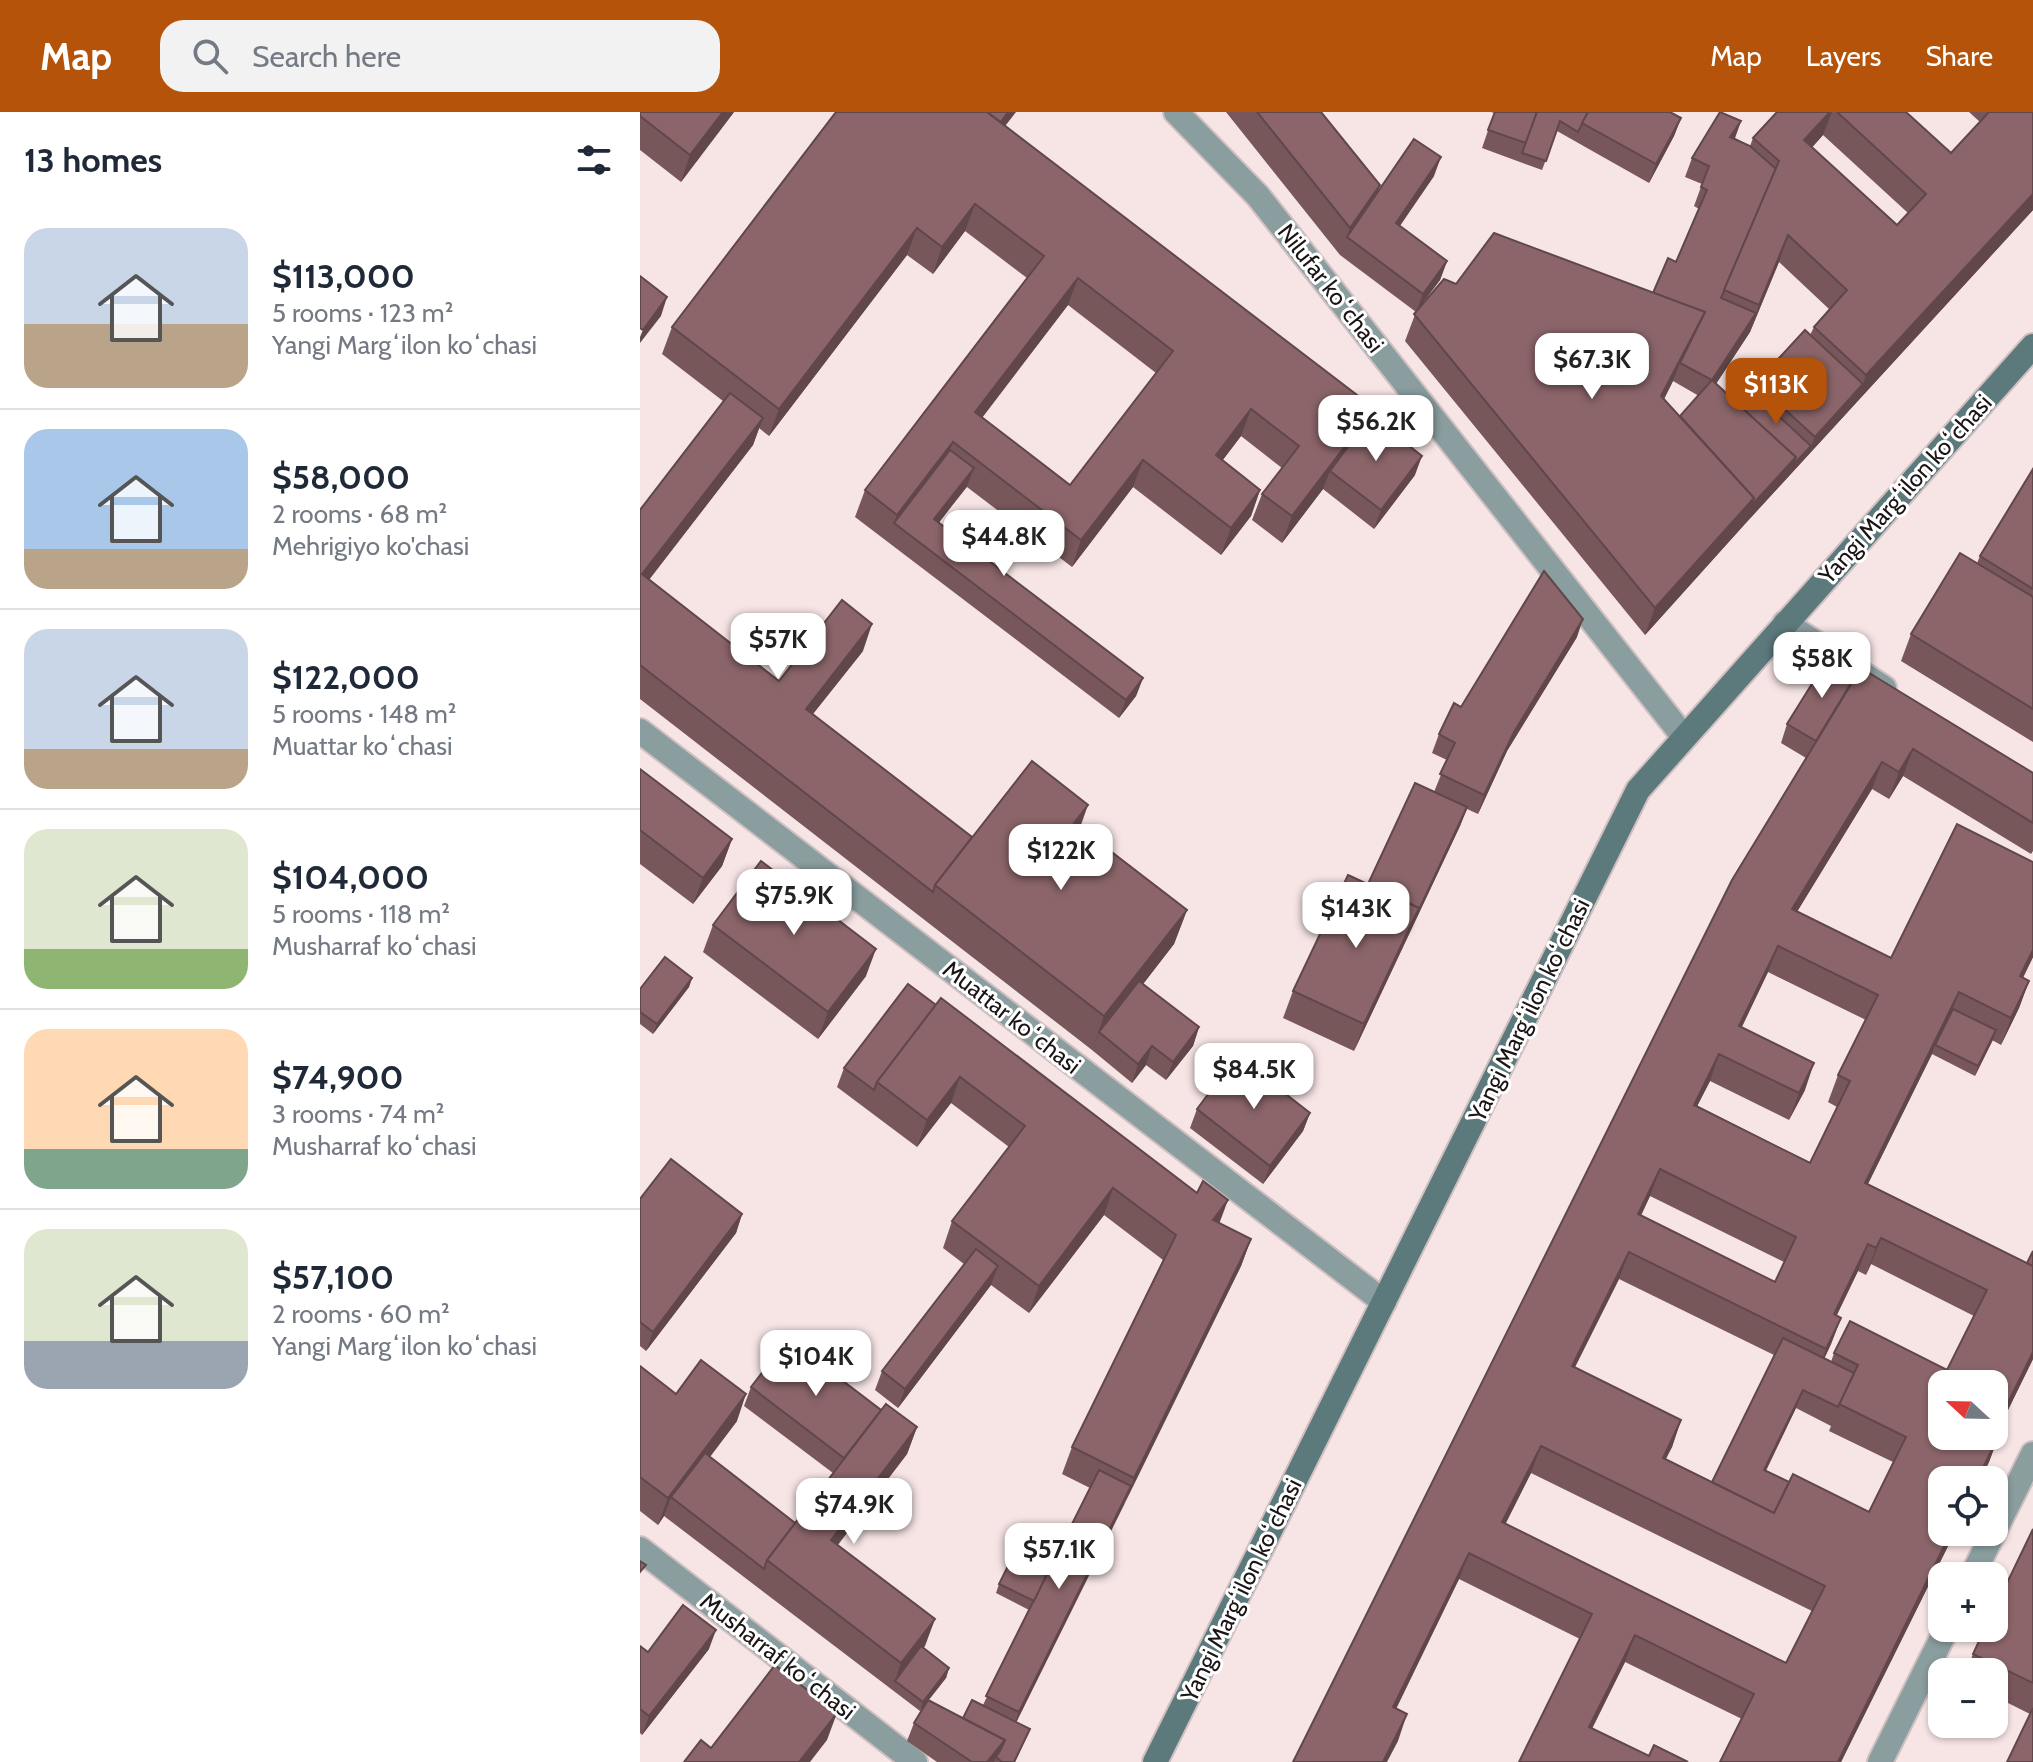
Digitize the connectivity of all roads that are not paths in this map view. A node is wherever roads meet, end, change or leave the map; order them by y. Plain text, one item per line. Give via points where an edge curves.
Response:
1 (1176, 112) edge
2 (2033, 346) edge
3 (1785, 623) junction
4 (1903, 700) edge
5 (640, 731) edge
6 (1684, 737) junction
7 (1384, 1302) junction
8 (2033, 1454) edge
9 (640, 1549) edge
10 (1979, 1562) edge
11 (1940, 1642) edge
12 (915, 1762) edge
13 (1155, 1762) edge
14 (1880, 1762) edge

1 - 6 street, Nilufar koʻchasi via 1258,196
2 - 3 main road, Yangi Margʻilon koʻchasi
3 - 4 street
3 - 6 main road, Yangi Margʻilon koʻchasi
5 - 7 street, Muattar koʻchasi
6 - 7 main road, Yangi Margʻilon koʻchasi via 1638,790
7 - 13 main road, Yangi Margʻilon koʻchasi
8 - 10 street
9 - 12 street, Musharraf koʻchasi
11 - 14 street

